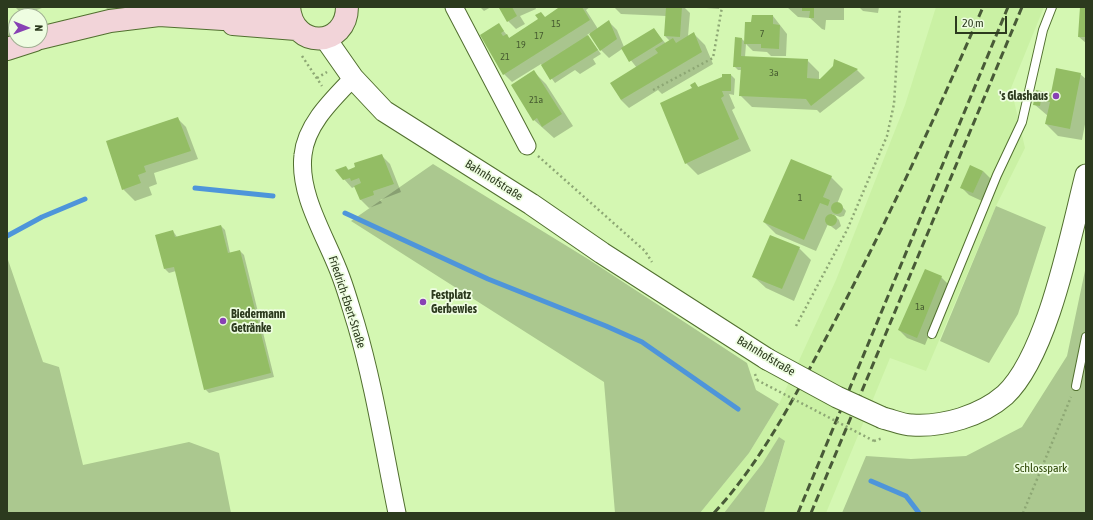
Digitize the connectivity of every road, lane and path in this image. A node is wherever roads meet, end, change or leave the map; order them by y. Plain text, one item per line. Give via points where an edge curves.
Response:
1 (285, 7) edge
2 (289, 7) edge
3 (454, 7) edge
4 (722, 7) edge
5 (900, 7) edge
6 (1052, 7) edge
7 (342, 17) edge
8 (223, 19) junction
9 (296, 29) junction
10 (48, 36) edge
11 (297, 51) dead end
12 (354, 78) junction
13 (653, 90) dead end
14 (331, 101) junction
15 (527, 146) joint
16 (1086, 175) edge
17 (653, 264) dead end
18 (796, 326) dead end
19 (932, 334) dead end
20 (1086, 337) edge
21 (756, 380) dead end
22 (1076, 386) joint
23 (874, 441) dead end
24 (397, 513) edge
25 (1023, 513) edge

1 - 8 main road
2 - 9 main road via 290,19
3 - 15 street
4 - 13 path via 713,58
5 - 18 path via 894,104 887,136 847,230
6 - 19 lane via 1043,30 1022,122 997,175
7 - 9 main road via 315,39 305,36
7 - 12 street, Bahnhofstraße
8 - 9 main road via 236,26
8 - 10 main road via 159,15 110,21
11 - 14 path
12 - 14 street, Friedrich-Ebert-Straße
12 - 16 street, Bahnhofstraße, bridge via 384,112 531,204 767,359 837,397 883,418 910,426 957,421 979,411 1005,395 1025,368 1041,336
14 - 24 street, Friedrich-Ebert-Straße via 309,132 303,154 303,181 342,278 356,326
15 - 17 path via 645,251
20 - 22 lane
21 - 23 path, bridge
22 - 25 path

